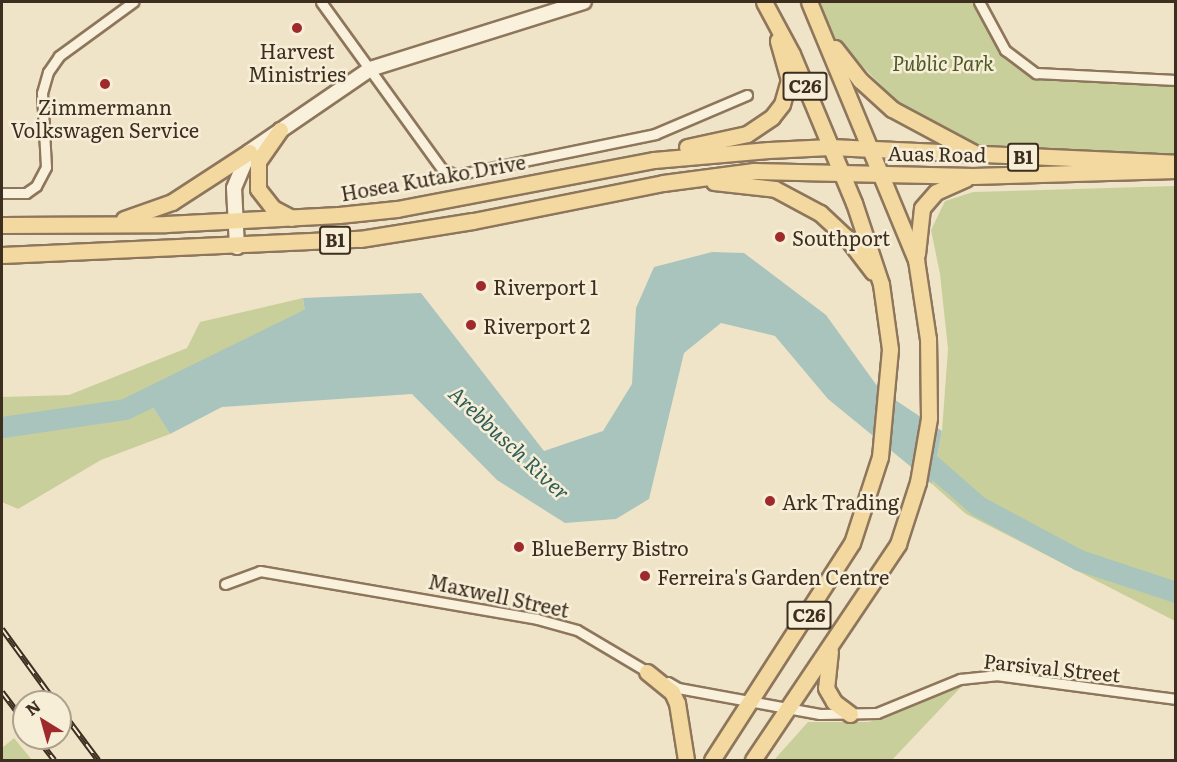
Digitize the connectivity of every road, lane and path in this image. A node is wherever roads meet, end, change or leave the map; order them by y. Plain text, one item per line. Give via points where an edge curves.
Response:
1 (133, 2) edge
2 (321, 2) edge
3 (584, 2) edge
4 (765, 2) edge
5 (809, 2) edge
6 (980, 2) edge
7 (772, 20) junction
8 (819, 23) junction
9 (370, 69) junction
10 (1176, 80) edge
11 (747, 95) dead end
12 (280, 130) junction
13 (830, 147) junction
14 (870, 148) junction
15 (249, 153) junction
16 (980, 156) junction
17 (1176, 163) edge
18 (1176, 170) edge
19 (841, 172) junction
20 (880, 173) junction
21 (561, 176) junction
22 (973, 176) junction
23 (663, 183) junction
24 (2, 193) edge
25 (292, 218) junction
26 (236, 221) junction
27 (107, 224) junction
28 (2, 225) edge
29 (237, 247) junction
30 (2, 255) edge
31 (916, 260) junction
32 (881, 284) junction
33 (225, 584) dead end
34 (831, 645) junction
35 (647, 672) junction
36 (751, 698) junction
37 (1176, 699) edge
38 (788, 707) junction
39 (850, 714) junction
40 (686, 760) edge
41 (712, 760) edge
42 (753, 760) edge

1 - 24 street via 59,56 48,72 42,93 46,167 36,186 26,193
2 - 9 street
3 - 9 street
4 - 7 main road, C26
5 - 8 main road, C26
6 - 10 street via 1005,50 1036,73
7 - 13 main road, C26 via 792,54
7 - 21 main road via 789,80 782,104 762,127 747,134
8 - 14 main road, C26
8 - 16 main road via 860,80 892,109
9 - 11 street via 442,169 456,175 655,134
9 - 12 street
12 - 15 street
12 - 25 main road via 258,161 258,189 273,208
13 - 14 main road, Hosea Kutako Drive / B1
13 - 19 main road, C26
13 - 21 main road, Hosea Kutako Drive / B1 via 699,154
14 - 16 main road, Auas Road / B1
14 - 20 main road, C26
15 - 26 street via 234,188
15 - 27 main road via 172,202
16 - 17 main road, Auas Road / B1
18 - 22 main road, Auas Road / B1
19 - 20 main road, Auas Road
19 - 23 main road, B1 via 754,171
19 - 32 main road, C26
20 - 22 main road, Auas Road / B1
20 - 31 main road, C26
21 - 25 main road, Hosea Kutako Drive / B1 via 397,208
22 - 31 main road via 936,192 922,208
23 - 29 main road, B1 via 411,231
23 - 32 main road via 775,189 820,213 846,237
25 - 26 main road, Hosea Kutako Drive / B1
26 - 27 main road, Hosea Kutako Drive / B1
26 - 29 street
27 - 28 main road, Hosea Kutako Drive / B1
29 - 30 main road, B1
31 - 34 main road, C26 via 928,339 929,418 918,482 894,552
32 - 36 main road, C26 via 889,321 887,384 880,457 869,498 843,561
33 - 35 street, Maxwell Street via 260,571 556,622 577,630
34 - 38 main road, C26
34 - 39 main road via 826,688 834,702
35 - 36 street, Maxwell Street via 678,688
35 - 40 main road via 672,692 677,703
36 - 38 street, Maxwell Street
36 - 41 main road, C26
37 - 39 street, Parsival Street via 996,675 960,679 877,713
38 - 39 street, Parsival Street via 820,714
38 - 42 main road, C26

